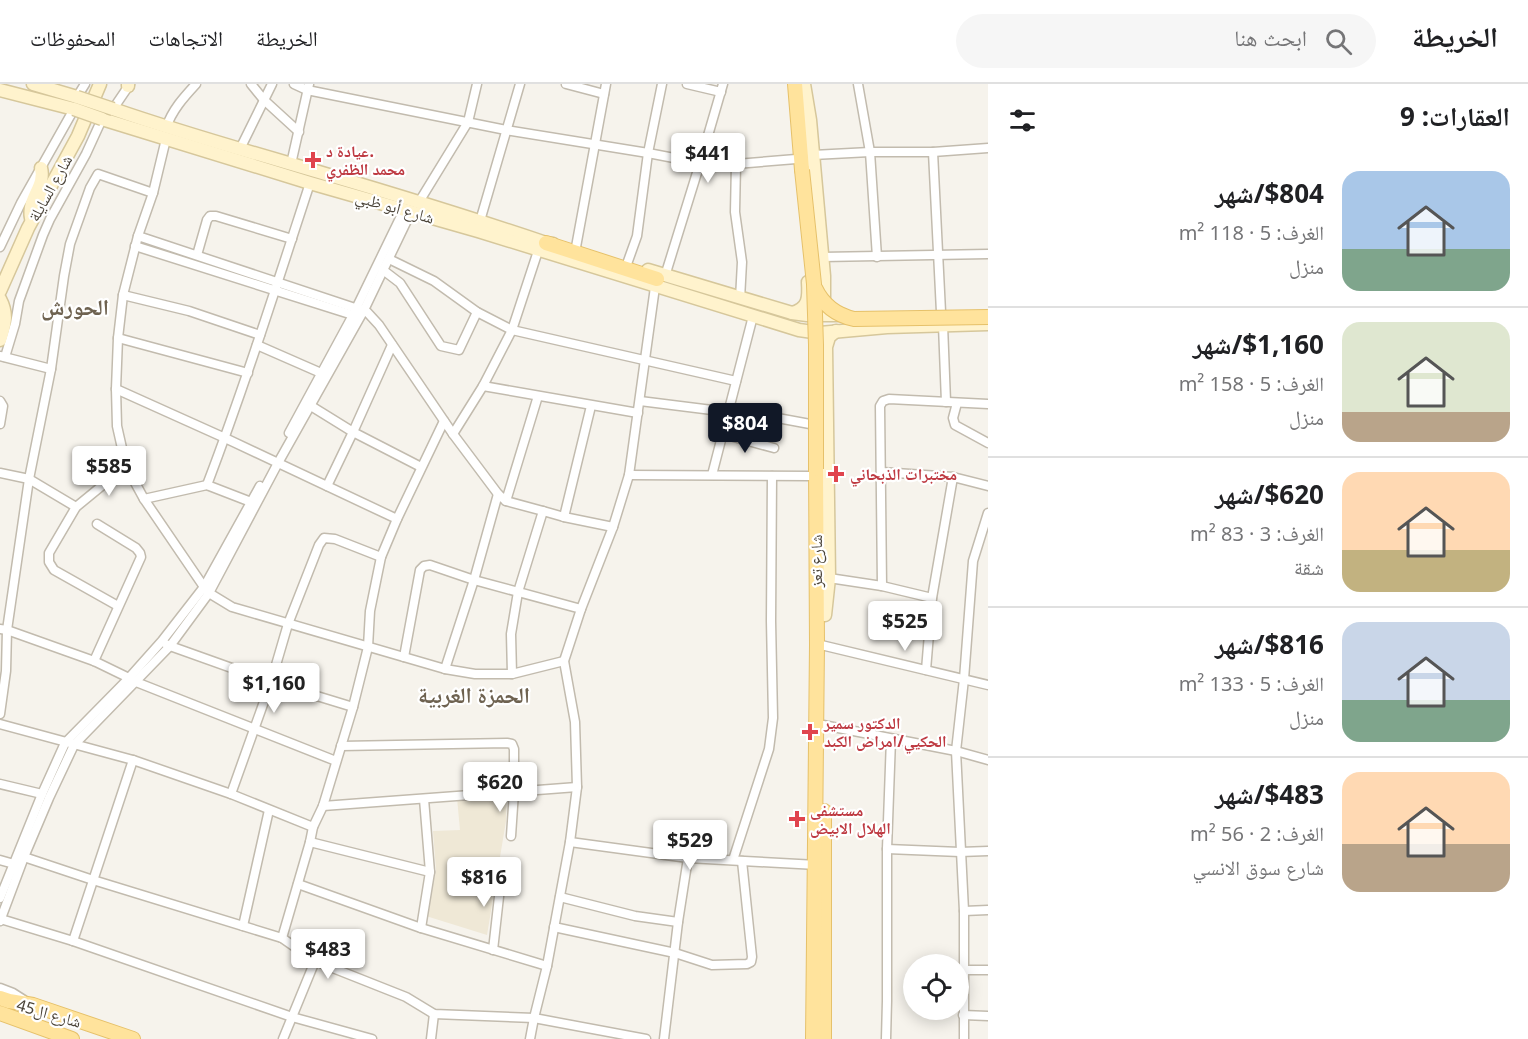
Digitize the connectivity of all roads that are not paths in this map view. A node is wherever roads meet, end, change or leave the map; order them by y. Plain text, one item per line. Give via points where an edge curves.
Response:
1 (85, 84) edge
2 (100, 84) edge
3 (196, 84) edge
4 (250, 84) edge
5 (272, 84) edge
6 (294, 84) edge
7 (477, 84) edge
8 (520, 84) edge
9 (566, 84) edge
10 (606, 84) edge
11 (663, 84) edge
12 (687, 84) edge
13 (789, 84) edge
14 (795, 84) edge
15 (803, 84) edge
16 (858, 84) edge
17 (38, 85) edge
18 (129, 85) edge
19 (308, 87) edge
20 (722, 88) edge
21 (0, 90) edge
22 (604, 94) junction
23 (264, 100) junction
24 (76, 103) junction
25 (113, 109) junction
26 (102, 119) junction
27 (468, 122) junction
28 (506, 130) junction
29 (299, 132) junction
30 (166, 134) junction
31 (595, 145) junction
32 (988, 147) edge
33 (240, 149) junction
34 (870, 152) junction
35 (933, 152) junction
36 (648, 153) junction
37 (813, 155) junction
38 (700, 163) junction
39 (291, 164) junction
40 (736, 164) junction
41 (802, 166) junction
42 (41, 168) junction
43 (310, 183) junction
44 (153, 193) junction
45 (411, 208) junction
46 (32, 220) junction
47 (480, 221) junction
48 (138, 236) junction
49 (292, 239) junction
50 (1, 241) edge
51 (135, 246) junction
52 (542, 247) junction
53 (576, 247) junction
54 (988, 254) edge
55 (197, 255) junction
56 (938, 255) junction
57 (822, 257) junction
58 (877, 257) junction
59 (389, 259) junction
60 (627, 264) junction
61 (383, 270) junction
62 (815, 279) junction
63 (659, 281) junction
64 (278, 286) junction
65 (0, 291) edge
66 (825, 294) junction
67 (123, 295) junction
68 (0, 299) edge
69 (740, 299) junction
70 (765, 306) junction
71 (988, 311) edge
72 (358, 312) junction
73 (477, 312) junction
74 (941, 312) junction
75 (792, 314) junction
76 (886, 314) junction
77 (826, 315) junction
78 (849, 315) junction
79 (988, 317) edge
80 (758, 318) junction
81 (988, 324) edge
82 (944, 325) junction
83 (887, 327) junction
84 (794, 329) junction
85 (512, 330) junction
86 (836, 331) junction
87 (812, 333) junction
88 (260, 335) junction
89 (118, 338) junction
90 (0, 340) edge
91 (257, 345) junction
92 (392, 345) junction
93 (810, 346) junction
94 (2, 356) edge
95 (646, 361) junction
96 (51, 369) junction
97 (248, 373) junction
98 (321, 373) junction
99 (736, 381) junction
100 (483, 387) junction
101 (810, 387) junction
102 (826, 387) junction
103 (116, 389) junction
104 (538, 396) junction
105 (0, 401) edge
106 (640, 401) junction
107 (946, 402) junction
108 (957, 403) junction
109 (988, 404) edge
110 (311, 406) junction
111 (591, 406) junction
112 (729, 410) junction
113 (638, 413) junction
114 (444, 421) junction
115 (0, 424) edge
116 (810, 424) junction
117 (353, 432) junction
118 (453, 434) junction
119 (723, 434) junction
120 (225, 438) junction
121 (988, 443) edge
122 (774, 448) dead end
123 (276, 462) junction
124 (126, 466) junction
125 (421, 467) junction
126 (816, 472) junction
127 (882, 472) junction
128 (0, 473) edge
129 (629, 475) junction
130 (712, 475) junction
131 (772, 476) junction
132 (953, 477) junction
133 (28, 479) junction
134 (207, 485) junction
135 (327, 486) junction
136 (988, 486) edge
137 (498, 494) junction
138 (144, 499) junction
139 (251, 501) junction
140 (506, 501) junction
141 (76, 507) junction
142 (543, 511) junction
143 (988, 513) edge
144 (564, 517) junction
145 (397, 519) junction
146 (97, 524) dead end
147 (613, 527) junction
148 (381, 557) junction
149 (829, 578) junction
150 (474, 580) junction
151 (882, 586) junction
152 (207, 590) junction
153 (518, 592) junction
154 (932, 598) junction
155 (118, 606) junction
156 (581, 609) junction
157 (820, 612) junction
158 (288, 624) junction
159 (3, 630) edge
160 (166, 644) junction
161 (821, 645) junction
162 (368, 647) junction
163 (404, 657) junction
164 (94, 661) junction
165 (564, 661) junction
166 (445, 669) junction
167 (926, 670) junction
168 (3, 671) edge
169 (512, 674) junction
170 (964, 679) junction
171 (132, 680) junction
172 (271, 682) junction
173 (988, 685) edge
174 (353, 707) junction
175 (0, 714) edge
176 (0, 724) edge
177 (823, 724) junction
178 (255, 728) junction
179 (891, 739) junction
180 (69, 744) junction
181 (341, 746) junction
182 (956, 751) junction
183 (133, 760) junction
184 (336, 760) junction
185 (988, 760) edge
186 (0, 784) edge
187 (577, 787) junction
188 (514, 792) junction
189 (42, 794) junction
190 (231, 794) junction
191 (424, 799) junction
192 (323, 806) junction
193 (269, 810) junction
194 (313, 827) junction
195 (511, 836) dead end
196 (310, 842) junction
197 (570, 842) junction
198 (887, 849) junction
199 (988, 850) edge
200 (960, 852) junction
201 (24, 857) junction
202 (688, 858) junction
203 (0, 860) edge
204 (738, 861) junction
205 (14, 864) junction
206 (819, 865) junction
207 (502, 870) dead end
208 (430, 873) junction
209 (93, 880) junction
210 (298, 884) junction
211 (560, 897) junction
212 (0, 898) edge
213 (988, 910) edge
214 (964, 911) junction
215 (0, 920) edge
216 (678, 922) junction
217 (243, 926) junction
218 (554, 927) junction
219 (421, 928) junction
220 (282, 938) junction
221 (73, 941) junction
222 (493, 950) junction
223 (675, 953) junction
224 (964, 954) edge
225 (315, 961) junction
226 (547, 966) junction
227 (969, 970) edge
228 (988, 970) edge
229 (0, 988) edge
230 (0, 998) edge
231 (33, 1005) junction
232 (0, 1013) edge
233 (434, 1014) junction
234 (969, 1015) edge
235 (988, 1016) edge
236 (292, 1017) junction
237 (534, 1018) junction
238 (963, 1020) edge
239 (72, 1039) edge
240 (133, 1039) edge
241 (283, 1039) edge
242 (372, 1039) edge
243 (431, 1039) edge
244 (530, 1039) edge
245 (646, 1039) edge
246 (664, 1039) edge
247 (813, 1039) edge
248 (886, 1039) edge
249 (964, 1039) edge

1 - 24 street
2 - 46 main road, شارع السايلة via 78,136
3 - 30 street via 179,103
4 - 23 street
5 - 23 street
6 - 19 street
7 - 27 street
8 - 28 street
9 - 22 street
10 - 22 street
11 - 36 street
12 - 20 street
13 - 41 main road
14 - 41 main road, شارع تعز
15 - 37 main road
15 - 41 main road, شارع تعز
16 - 34 street
17 - 24 main road
18 - 25 street
19 - 27 street
19 - 29 street
20 - 38 street
21 - 24 main road, شارع أبو ظبي
22 - 31 street
23 - 29 street
23 - 33 street
24 - 25 main road, شارع أبو ظبي, bridge
24 - 26 main road, شارع أبو ظبي, bridge
24 - 42 street
25 - 30 main road, شارع أبو ظبي
26 - 30 main road, شارع أبو ظبي
26 - 94 street via 43,235
27 - 28 street
27 - 45 street
28 - 31 street
28 - 47 street
29 - 39 street
30 - 33 main road, شارع أبو ظبي
30 - 43 main road, شارع أبو ظبي
30 - 44 street
31 - 36 street
31 - 53 street
32 - 35 street
33 - 39 main road, شارع أبو ظبي
34 - 35 street
34 - 37 street
34 - 58 street
35 - 56 street
36 - 38 street
36 - 60 street via 637,236
37 - 57 main road
38 - 40 street
38 - 63 street
39 - 45 main road, شارع أبو ظبي
40 - 41 street
40 - 69 street via 735,212 742,262
41 - 62 main road, شارع تعز, bridge
42 - 46 main road via 42,180 30,208
42 - 50 street
43 - 45 main road, شارع أبو ظبي
43 - 49 street
44 - 48 street
44 - 96 street via 98,174 70,244
45 - 47 main road, شارع أبو ظبي
45 - 52 main road, شارع أبو ظبي
45 - 59 street
45 - 72 street
46 - 65 main road, شارع السايلة
47 - 52 main road, شارع أبو ظبي
48 - 51 street
48 - 55 street
49 - 55 street via 210,216
49 - 64 street
51 - 64 street
51 - 67 street
52 - 53 main road, شارع أبو ظبي
52 - 63 main road
52 - 85 street
53 - 60 main road, شارع أبو ظبي
54 - 56 street
55 - 64 street
56 - 58 street
56 - 74 street
57 - 58 street
57 - 62 main road
59 - 61 street
59 - 73 street via 435,281
60 - 63 main road, شارع أبو ظبي
61 - 72 street
61 - 73 street via 400,283 441,346 459,350
62 - 66 main road
62 - 75 main road via 803,309
62 - 79 main road, bridge via 819,296 844,317
62 - 126 main road, شارع تعز, bridge
63 - 69 main road, شارع أبو ظبي
63 - 80 main road, شارع أبو ظبي
63 - 95 street
64 - 72 street
64 - 88 street
66 - 77 main road
66 - 78 main road via 834,307
67 - 88 street via 189,311
67 - 89 street
68 - 90 main road via 6,316
69 - 70 main road, شارع أبو ظبي
70 - 75 main road, شارع أبو ظبي
70 - 80 main road via 767,317
71 - 74 main road
72 - 92 street via 374,318
72 - 98 street
72 - 110 street
73 - 85 street
74 - 76 main road, شارع أبو ظبي
75 - 77 main road, شارع أبو ظبي
76 - 78 main road, شارع أبو ظبي
76 - 83 main road via 880,320
77 - 78 main road, شارع أبو ظبي
77 - 84 main road
77 - 87 main road
80 - 84 main road, شارع أبو ظبي
80 - 99 street
81 - 82 main road, شارع أبو ظبي
82 - 83 main road, شارع أبو ظبي
82 - 107 street
83 - 86 main road, شارع أبو ظبي
84 - 87 main road, شارع أبو ظبي
84 - 93 main road
85 - 95 street
85 - 100 street
86 - 87 main road, شارع أبو ظبي
86 - 102 main road via 826,347
87 - 93 main road
88 - 91 street
89 - 97 street
89 - 103 street
91 - 97 street
91 - 98 street
92 - 114 street
92 - 117 street
93 - 101 main road
94 - 96 street
95 - 99 street
95 - 106 street
96 - 133 street
97 - 120 street
98 - 123 street
99 - 112 street
100 - 104 street
100 - 118 street
101 - 102 main road via 816,379
101 - 116 main road
102 - 149 main road
103 - 120 street
103 - 124 street via 117,426
104 - 111 street
104 - 140 street
105 - 115 street
106 - 112 street
106 - 113 street
107 - 108 street
107 - 127 street via 884,401 880,406
108 - 109 street
108 - 121 street via 955,425
110 - 117 street
110 - 123 street
111 - 113 street
111 - 144 street
112 - 116 street
112 - 119 street
113 - 129 street
114 - 118 street
114 - 125 street
116 - 126 main road
117 - 125 street
117 - 135 street
118 - 137 street
119 - 122 street
119 - 130 street
120 - 123 street
120 - 134 street
123 - 135 street
123 - 139 street
123 - 152 street
124 - 138 street
124 - 141 street
125 - 145 street
126 - 131 street
126 - 157 main road, شارع تعز
127 - 132 street
127 - 151 street
128 - 133 street
129 - 130 street
129 - 147 street
130 - 131 street
131 - 204 street via 773,718 769,749
132 - 136 street
132 - 154 street
133 - 141 street
133 - 159 street
134 - 138 street
134 - 139 street
135 - 145 street
137 - 140 street
137 - 150 street
138 - 152 street
139 - 152 street
140 - 142 street
141 - 155 street via 49,553 49,562 54,570
142 - 144 street
142 - 153 street
143 - 170 street via 973,561
144 - 147 street
145 - 148 street
146 - 155 street via 140,553
147 - 156 street
148 - 158 street via 324,538
148 - 162 street via 370,611
149 - 151 street
149 - 157 main road
150 - 153 street
150 - 163 street via 430,565 420,570
150 - 166 street
151 - 154 street
152 - 158 street via 232,607
152 - 160 street
153 - 156 street
153 - 169 street via 511,634
154 - 167 street
155 - 164 street
156 - 165 street
157 - 161 main road, شارع تعز
158 - 162 street
158 - 172 street
159 - 164 street
159 - 168 street
160 - 171 street
160 - 172 street
161 - 167 street
161 - 177 main road, شارع تعز
161 - 206 main road, شارع تعز
162 - 163 street
162 - 174 street
163 - 166 street
164 - 171 street
165 - 169 street
165 - 187 street via 575,722
166 - 169 street
167 - 170 street
168 - 175 street
170 - 173 street
170 - 182 street
171 - 178 street
171 - 180 street
172 - 174 street
172 - 178 street
174 - 181 street
176 - 180 street
177 - 179 street
177 - 206 main road, شارع تعز
178 - 184 street
178 - 190 street
179 - 182 street
179 - 198 street
180 - 183 street
180 - 189 street
180 - 201 street
181 - 184 street
181 - 188 street via 512,744
182 - 185 street
182 - 200 street
183 - 190 street
183 - 209 street
184 - 192 street
186 - 189 street
187 - 188 street
187 - 197 street
188 - 191 street
188 - 195 street
189 - 205 street
190 - 193 street
191 - 192 street
191 - 208 street
192 - 194 street
193 - 194 street
193 - 217 street
194 - 196 street
196 - 208 street
196 - 210 street
197 - 202 street
197 - 211 street
198 - 200 street
198 - 248 street
199 - 200 street
200 - 214 street
201 - 209 street
201 - 215 street
202 - 204 street
202 - 216 street
203 - 205 street
204 - 206 street
204 - 223 street via 751,962 712,966
205 - 212 street
206 - 247 main road, شارع تعز
207 - 222 street
208 - 219 street
209 - 217 street
209 - 221 street
210 - 219 street
210 - 220 street
211 - 216 street via 635,916
211 - 218 street
213 - 214 street
214 - 224 street
215 - 221 street
216 - 223 street
217 - 220 street
218 - 223 street
218 - 226 street
219 - 222 street
220 - 225 street
221 - 236 street
222 - 226 street
223 - 246 street
225 - 233 street via 405,997
225 - 236 street
226 - 237 street
227 - 228 street
229 - 231 street
230 - 231 main road, شارع ال45
231 - 240 main road, شارع ال45
232 - 239 main road, شارع ال45
233 - 237 street
233 - 243 street
234 - 235 street
236 - 241 street
236 - 242 street
237 - 244 street
237 - 245 street
238 - 249 street

